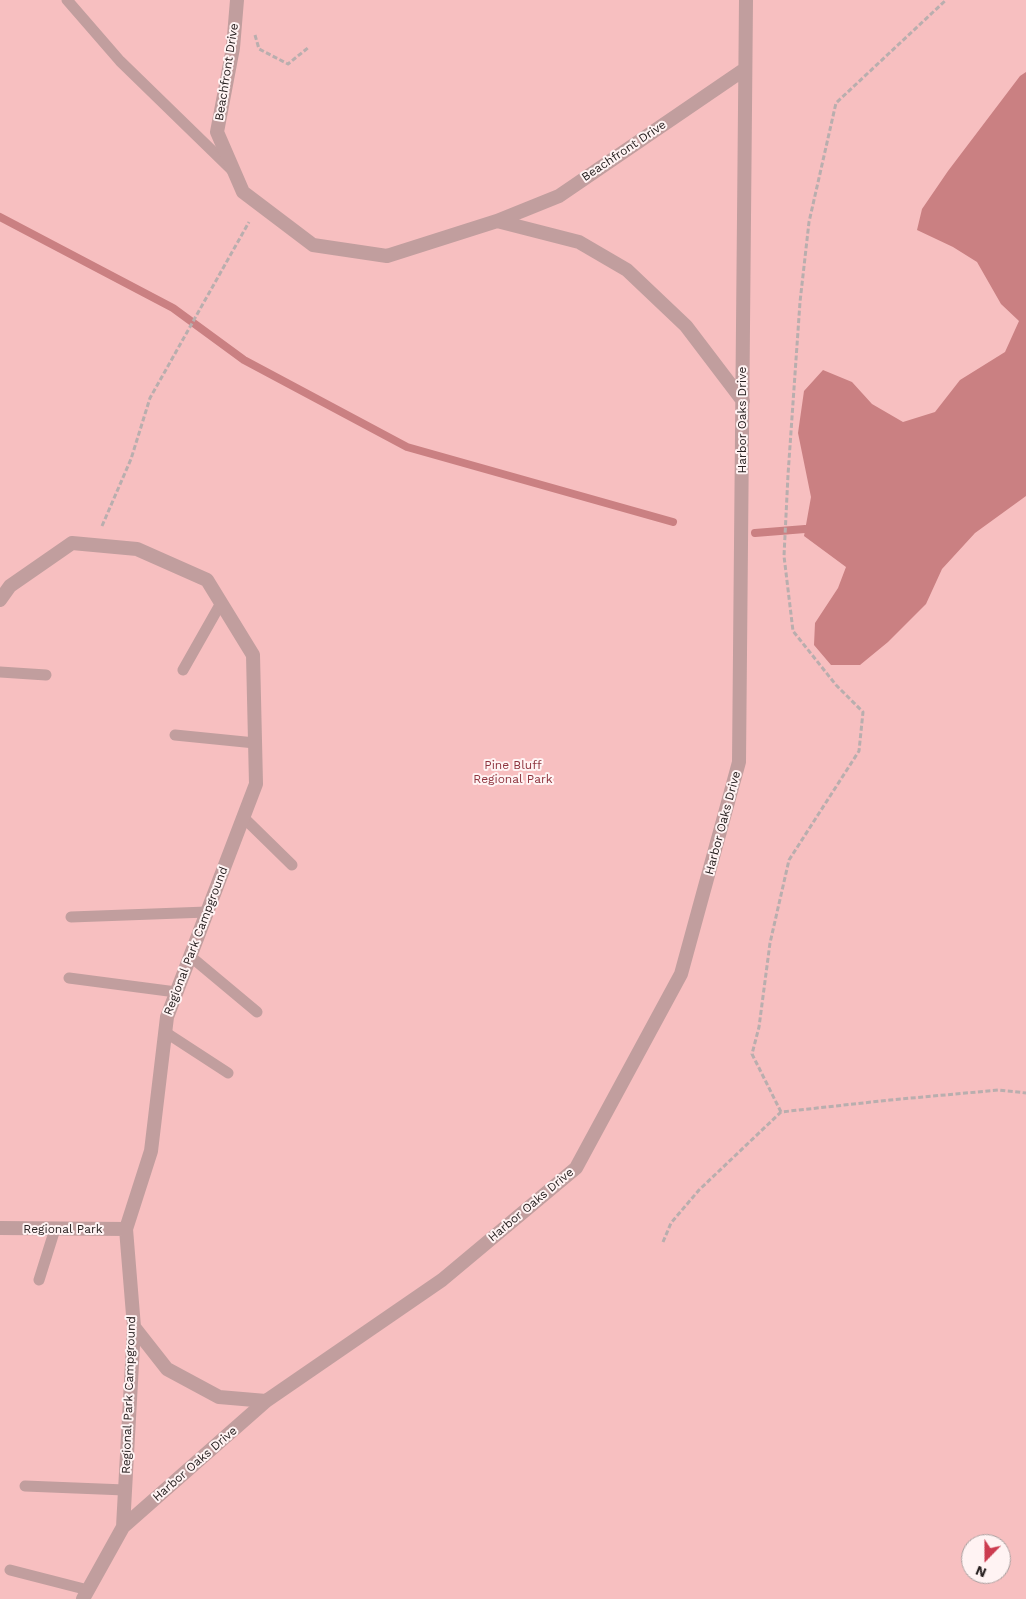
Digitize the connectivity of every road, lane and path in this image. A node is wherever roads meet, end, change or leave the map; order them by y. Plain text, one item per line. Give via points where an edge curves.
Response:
1 (68, 0) edge
2 (237, 0) edge
3 (746, 0) edge
4 (946, 0) edge
5 (254, 31) dead end
6 (309, 47) dead end
7 (745, 69) junction
8 (234, 172) junction
9 (258, 203) junction
10 (497, 221) junction
11 (743, 401) junction
12 (94, 545) junction
13 (0, 600) edge
14 (221, 603) junction
15 (183, 670) dead end
16 (0, 672) edge
17 (46, 675) dead end
18 (175, 735) dead end
19 (255, 743) junction
20 (243, 817) junction
21 (292, 865) dead end
22 (207, 912) junction
23 (71, 918) dead end
24 (190, 956) junction
25 (69, 978) dead end
26 (176, 992) junction
27 (257, 1012) dead end
28 (165, 1032) junction
29 (228, 1073) dead end
30 (1026, 1093) edge
31 (781, 1112) junction
32 (0, 1228) edge
33 (55, 1229) junction
34 (126, 1229) junction
35 (663, 1242) dead end
36 (40, 1280) dead end
37 (134, 1327) junction
38 (266, 1401) junction
39 (26, 1486) dead end
40 (125, 1490) junction
41 (123, 1526) junction
42 (10, 1570) dead end
43 (85, 1594) edge

1 - 8 lane via 120,61
2 - 8 street, Beachfront Drive via 233,48 217,132
3 - 7 street, Harbor Oaks Drive
4 - 31 path via 836,103 809,222 784,556 793,631 836,685 863,712 859,750 789,860 770,943 759,1027 752,1054
5 - 6 path via 259,49 288,64
7 - 10 street, Beachfront Drive via 559,196
7 - 11 street, Harbor Oaks Drive
8 - 9 street, Beachfront Drive via 243,192
9 - 10 street, Beachfront Drive via 313,245 387,256
9 - 12 path via 150,398 131,459
10 - 11 street via 579,242 627,270 686,326
11 - 38 street, Harbor Oaks Drive via 739,762 681,974 576,1168 442,1280
12 - 13 street, Regional Park Campground via 72,543 10,586
12 - 14 street, Regional Park Campground via 137,548 207,580
14 - 15 lane
14 - 19 street, Regional Park Campground via 253,655
16 - 17 lane
18 - 19 lane
19 - 20 street, Regional Park Campground via 256,784
20 - 21 lane
20 - 22 street, Regional Park Campground
22 - 23 lane
22 - 24 street, Regional Park Campground
24 - 26 street, Regional Park Campground
24 - 27 lane
25 - 26 lane
26 - 28 street, Regional Park Campground
28 - 29 lane
28 - 34 street, Regional Park Campground via 151,1151
30 - 31 path via 999,1090
31 - 35 path via 699,1190 671,1223
32 - 33 street, Regional Park
33 - 34 street, Regional Park
33 - 36 lane
34 - 37 street, Regional Park Campground
37 - 38 street via 167,1369 219,1397
37 - 40 street, Regional Park Campground
38 - 41 street, Harbor Oaks Drive
39 - 40 lane
40 - 41 street, Regional Park Campground
41 - 43 street, Regional Park Campground
42 - 43 lane

